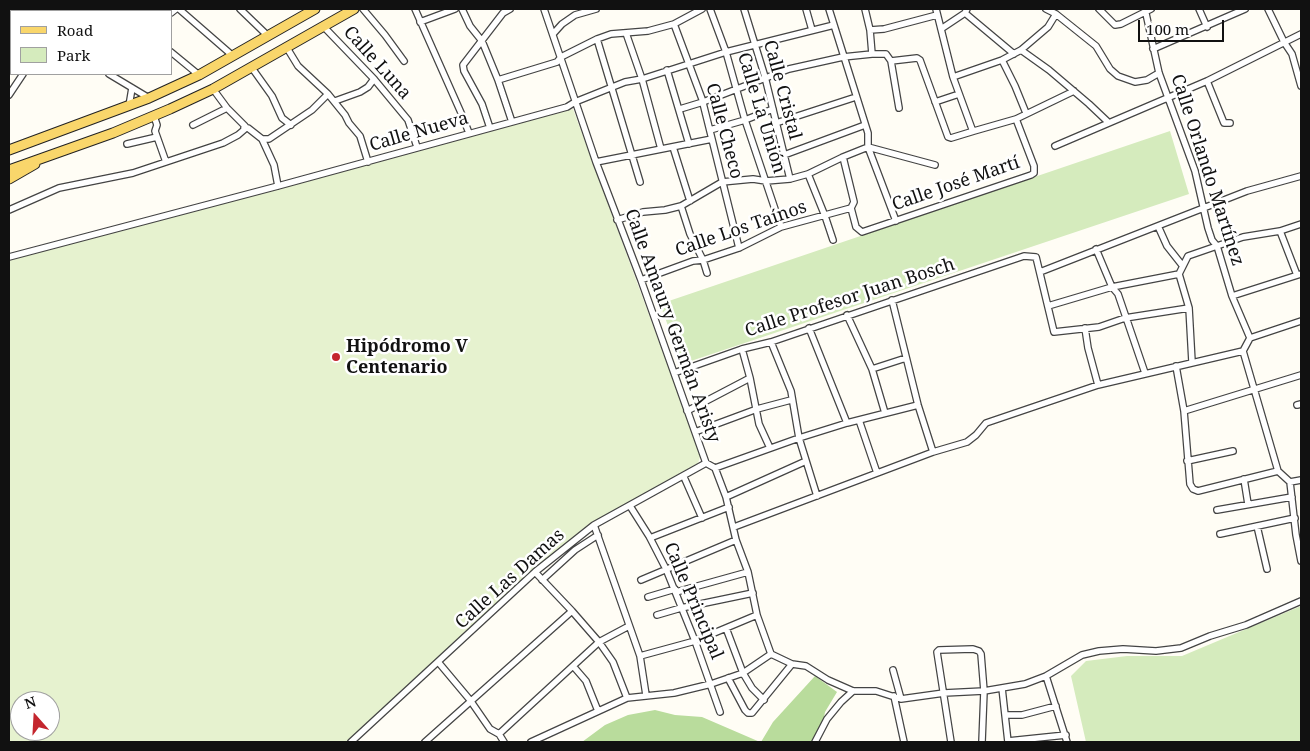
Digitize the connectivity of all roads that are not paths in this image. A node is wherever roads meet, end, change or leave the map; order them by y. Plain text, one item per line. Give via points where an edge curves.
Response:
1 (178, 9) edge
2 (240, 9) edge
3 (315, 9) edge
4 (354, 9) edge
5 (363, 9) edge
6 (415, 9) edge
7 (455, 9) edge
8 (462, 9) edge
9 (510, 9) edge
10 (544, 9) edge
11 (596, 9) edge
12 (702, 9) edge
13 (710, 9) edge
14 (744, 9) edge
15 (806, 9) edge
16 (829, 9) edge
17 (865, 9) edge
18 (1048, 9) edge
19 (1099, 9) edge
20 (1199, 9) edge
21 (1246, 9) edge
22 (1268, 9) edge
23 (1148, 10) edge
24 (966, 11) edge
25 (936, 12) edge
26 (1056, 14) junction
27 (420, 22) junction
28 (674, 24) junction
29 (834, 25) junction
30 (324, 27) junction
31 (1207, 27) junction
32 (941, 29) junction
33 (812, 30) junction
34 (870, 30) junction
35 (626, 33) junction
36 (553, 34) junction
37 (1301, 34) edge
38 (268, 36) junction
39 (597, 39) junction
40 (482, 41) junction
41 (1284, 42) junction
42 (755, 45) junction
43 (287, 48) junction
44 (1153, 49) junction
45 (1021, 50) junction
46 (726, 52) junction
47 (172, 53) edge
48 (872, 54) junction
49 (1014, 54) junction
50 (233, 56) junction
51 (561, 57) junction
52 (843, 57) junction
53 (1002, 60) junction
54 (404, 61) dead end
55 (892, 61) junction
56 (689, 64) junction
57 (252, 68) junction
58 (667, 70) junction
59 (1159, 73) junction
60 (22, 75) edge
61 (111, 75) edge
62 (199, 75) junction
63 (765, 77) junction
64 (953, 77) junction
65 (374, 79) junction
66 (642, 79) junction
67 (498, 80) junction
68 (1207, 81) junction
69 (1301, 86) edge
70 (132, 88) junction
71 (613, 88) junction
72 (736, 89) junction
73 (213, 90) junction
74 (1074, 91) junction
75 (328, 94) junction
76 (960, 94) junction
77 (9, 95) edge
78 (856, 97) junction
79 (1168, 97) junction
80 (149, 98) junction
81 (335, 101) junction
82 (575, 102) junction
83 (703, 102) junction
84 (935, 102) junction
85 (129, 107) junction
86 (227, 108) junction
87 (900, 108) dead end
88 (680, 109) junction
89 (773, 109) junction
90 (1026, 113) junction
91 (154, 116) junction
92 (745, 120) junction
93 (1016, 120) junction
94 (512, 122) junction
95 (1108, 122) junction
96 (776, 123) junction
97 (1230, 123) dead end
98 (291, 124) junction
99 (193, 125) dead end
100 (865, 125) junction
101 (246, 128) junction
102 (490, 128) junction
103 (710, 130) junction
104 (973, 130) junction
105 (469, 133) junction
106 (157, 137) junction
107 (262, 139) junction
108 (712, 139) junction
109 (127, 144) dead end
110 (689, 144) junction
111 (1055, 146) dead end
112 (417, 147) junction
113 (673, 147) junction
114 (868, 147) junction
115 (660, 149) junction
116 (9, 150) edge
117 (632, 154) junction
118 (784, 155) junction
119 (44, 157) junction
120 (843, 157) junction
121 (166, 162) junction
122 (368, 162) junction
123 (596, 162) junction
124 (935, 165) dead end
125 (9, 170) edge
126 (808, 174) junction
127 (1301, 176) edge
128 (9, 179) edge
129 (790, 179) junction
130 (766, 181) junction
131 (640, 182) dead end
132 (722, 182) junction
133 (278, 186) junction
134 (690, 200) junction
135 (681, 206) junction
136 (851, 208) junction
137 (1203, 208) junction
138 (9, 210) edge
139 (825, 216) junction
140 (617, 220) junction
141 (896, 221) junction
142 (1301, 224) edge
143 (1158, 226) junction
144 (781, 227) junction
145 (1280, 230) junction
146 (833, 240) dead end
147 (1217, 246) junction
148 (739, 248) junction
149 (1096, 249) junction
150 (9, 256) edge
151 (703, 260) junction
152 (1182, 265) junction
153 (1040, 272) junction
154 (708, 273) dead end
155 (1179, 274) junction
156 (1299, 275) edge
157 (640, 280) junction
158 (1112, 287) junction
159 (1232, 296) junction
160 (892, 300) junction
161 (1048, 306) junction
162 (1189, 308) junction
163 (847, 315) junction
164 (1125, 318) junction
165 (1301, 321) edge
166 (809, 328) junction
167 (1085, 328) junction
168 (1250, 338) junction
169 (771, 342) junction
170 (742, 349) junction
171 (1243, 351) junction
172 (906, 358) junction
173 (1192, 362) junction
174 (1176, 366) junction
175 (872, 369) junction
176 (674, 373) junction
177 (1144, 373) junction
178 (1301, 375) edge
179 (750, 378) junction
180 (1098, 385) junction
181 (1255, 389) junction
182 (791, 400) junction
183 (918, 405) junction
184 (757, 409) junction
185 (1184, 410) junction
186 (688, 411) junction
187 (886, 413) junction
188 (859, 420) junction
189 (847, 422) junction
190 (695, 432) junction
191 (799, 438) junction
192 (770, 448) junction
193 (934, 452) junction
194 (1233, 452) dead end
195 (806, 461) junction
196 (1187, 461) junction
197 (706, 463) junction
198 (715, 468) junction
199 (1278, 471) junction
200 (877, 473) junction
201 (684, 476) junction
202 (1244, 479) junction
203 (1301, 480) edge
204 (1290, 482) junction
205 (817, 496) junction
206 (726, 497) junction
207 (1292, 497) junction
208 (1248, 504) junction
209 (630, 506) junction
210 (729, 507) junction
211 (1217, 510) dead end
212 (702, 518) junction
213 (1294, 518) junction
214 (594, 525) junction
215 (1257, 526) junction
216 (734, 528) junction
217 (1220, 534) dead end
218 (1298, 534) edge
219 (598, 535) junction
220 (650, 538) junction
221 (736, 540) junction
222 (1301, 562) edge
223 (666, 569) junction
224 (1267, 569) dead end
225 (535, 572) junction
226 (748, 572) junction
227 (542, 580) junction
228 (641, 580) dead end
229 (675, 591) junction
230 (752, 593) junction
231 (648, 597) dead end
232 (1301, 601) edge
233 (681, 608) junction
234 (572, 610) junction
235 (657, 615) dead end
236 (757, 615) junction
237 (630, 626) junction
238 (726, 628) junction
239 (695, 641) junction
240 (599, 642) junction
241 (771, 654) junction
242 (640, 656) junction
243 (439, 663) junction
244 (792, 664) junction
245 (573, 666) junction
246 (893, 670) dead end
247 (743, 673) junction
248 (1046, 676) junction
249 (728, 678) junction
250 (711, 684) junction
251 (1002, 688) junction
252 (853, 691) junction
253 (984, 691) junction
254 (944, 693) junction
255 (646, 695) junction
256 (894, 696) junction
257 (627, 698) junction
258 (901, 698) junction
259 (470, 700) junction
260 (764, 700) junction
261 (1056, 706) junction
262 (598, 711) junction
263 (720, 712) dead end
264 (1005, 715) junction
265 (499, 734) junction
266 (1066, 735) junction
267 (351, 742) edge
268 (425, 742) edge
269 (504, 742) edge
270 (531, 742) edge
271 (815, 742) edge
272 (904, 742) edge
273 (951, 742) edge
274 (982, 742) edge
275 (1008, 742) edge
276 (1067, 742) edge

1 - 50 street
2 - 38 street
3 - 38 main road
4 - 30 main road
5 - 54 street
6 - 27 street
7 - 27 street
8 - 40 street
9 - 40 street via 503,13
10 - 36 street, Calle Amaury Germán Aristy
11 - 36 street via 575,15
12 - 28 street
13 - 46 street, Calle La Unión
14 - 42 street, Calle Cristal
15 - 33 street
16 - 29 street
17 - 34 street
18 - 26 street
19 - 23 street via 1115,25
20 - 31 street
21 - 31 street
22 - 41 street
23 - 44 street, Calle Orlando Martínez
24 - 32 street
24 - 49 street
25 - 32 street
25 - 34 street via 884,29
26 - 45 street via 1048,27
26 - 59 street via 1096,46 1118,76 1135,82
27 - 105 street
28 - 35 street
28 - 56 street, Calle Checo
29 - 33 street, Calle Nueva
29 - 52 street
30 - 43 main road
30 - 65 street, Calle Luna
31 - 44 street
32 - 64 street
33 - 42 street, Calle Nueva
34 - 48 street
35 - 39 street
35 - 66 street
36 - 51 street, Calle Amaury Germán Aristy
37 - 41 street
38 - 50 main road
39 - 51 street
39 - 71 street
40 - 67 street
40 - 102 street via 463,65
41 - 68 street
41 - 69 street via 1292,54
42 - 46 street, Calle Nueva
42 - 63 street, Calle Cristal
43 - 57 main road
43 - 75 street via 298,66
44 - 59 street, Calle Orlando Martínez
45 - 49 street
45 - 74 street
46 - 56 street, Calle Nueva
46 - 72 street, Calle La Unión
47 - 62 street
48 - 52 street
48 - 55 street via 886,54
49 - 53 street
50 - 62 main road
51 - 67 street via 557,62
51 - 82 street, Calle Amaury Germán Aristy
52 - 63 street
52 - 78 street
53 - 64 street
53 - 90 street
55 - 84 street via 919,59
55 - 87 street
56 - 58 street, Calle Nueva
56 - 83 street, Calle Checo
57 - 73 main road
57 - 98 street via 272,96 282,118
58 - 66 street, Calle Nueva
58 - 88 street
59 - 79 street, Calle Orlando Martínez
60 - 77 street
61 - 70 street
62 - 80 main road
63 - 72 street
63 - 89 street, Calle Cristal
64 - 76 street
65 - 81 street via 360,92
65 - 112 street, Calle Luna via 408,120
66 - 71 street, Calle Nueva
66 - 115 street
67 - 94 street
68 - 79 street
68 - 97 street via 1224,123
70 - 80 street
70 - 85 street
71 - 82 street, Calle Nueva
71 - 117 street
72 - 83 street
72 - 92 street, Calle La Unión
73 - 86 street
73 - 91 main road
74 - 90 street
74 - 95 street
75 - 81 street
75 - 98 street
76 - 84 street
76 - 104 street
78 - 96 street
78 - 100 street
79 - 95 street
79 - 137 street, Calle Orlando Martínez via 1194,171
80 - 85 main road
81 - 122 street via 360,136
82 - 94 street, Calle Nueva
82 - 123 street, Calle Amaury Germán Aristy
83 - 88 street
83 - 103 street, Calle Checo
84 - 104 street via 948,137
85 - 116 main road
86 - 99 street
86 - 101 street
88 - 110 street
89 - 92 street
89 - 96 street, Calle Cristal
90 - 93 street
91 - 106 street
91 - 119 main road
92 - 103 street
92 - 130 street, Calle La Unión
93 - 104 street
93 - 141 street, Calle José Martí via 1034,173
94 - 102 street, Calle Nueva
95 - 111 street
96 - 118 street, Calle Cristal
98 - 107 street via 269,139
100 - 114 street
100 - 118 street
101 - 107 street
101 - 121 street via 223,143
102 - 105 street, Calle Nueva
103 - 108 street, Calle Checo
105 - 112 street, Calle Nueva
106 - 109 street
106 - 121 street
107 - 133 street via 274,165
108 - 110 street
108 - 132 street, Calle Checo
110 - 113 street
112 - 122 street, Calle Nueva
113 - 115 street
113 - 134 street
114 - 120 street
114 - 124 street
114 - 141 street
115 - 117 street
117 - 123 street
117 - 131 street
118 - 129 street, Calle Cristal
119 - 125 main road
119 - 128 main road
120 - 126 street
120 - 136 street via 854,202
121 - 138 street via 133,173 59,188
122 - 133 street, Calle Nueva
123 - 140 street, Calle Amaury Germán Aristy
126 - 129 street
126 - 139 street
127 - 137 street via 1247,191
129 - 130 street
130 - 132 street
130 - 144 street, Calle La Unión
132 - 134 street
132 - 148 street, Calle Checo
133 - 150 street, Calle Nueva
134 - 135 street
135 - 140 street
135 - 151 street
136 - 139 street, Calle Los Taínos
136 - 141 street, Calle José Martí via 856,227 862,232
137 - 143 street
137 - 147 street, Calle Orlando Martínez
139 - 144 street, Calle Los Taínos
139 - 146 street
140 - 157 street, Calle Amaury Germán Aristy
142 - 145 street
143 - 149 street
143 - 152 street
144 - 148 street, Calle Los Taínos
145 - 147 street via 1242,237
145 - 156 street
147 - 152 street via 1188,256
147 - 159 street, Calle Orlando Martínez
148 - 151 street, Calle Los Taínos
149 - 153 street
149 - 158 street
151 - 154 street
151 - 157 street, Calle Los Taínos via 693,260
152 - 155 street
153 - 160 street, Calle Profesor Juan Bosch via 1036,257 1024,256
153 - 161 street
155 - 158 street
155 - 162 street
156 - 159 street
157 - 176 street, Calle Amaury Germán Aristy
158 - 161 street
158 - 164 street via 1118,294
159 - 168 street, Calle Orlando Martínez
160 - 163 street, Calle Profesor Juan Bosch
160 - 172 street
161 - 167 street via 1054,332
162 - 164 street
162 - 173 street
163 - 166 street, Calle Profesor Juan Bosch
163 - 175 street
164 - 167 street
164 - 177 street
165 - 168 street
166 - 169 street, Calle Profesor Juan Bosch
166 - 189 street
167 - 180 street
168 - 171 street
169 - 170 street, Calle Profesor Juan Bosch
169 - 182 street via 791,391
170 - 176 street, Calle Profesor Juan Bosch
170 - 179 street
171 - 173 street
171 - 181 street
172 - 175 street
172 - 183 street
173 - 174 street
174 - 177 street
174 - 185 street
175 - 187 street
176 - 186 street, Calle Amaury Germán Aristy
177 - 180 street
178 - 181 street
179 - 184 street
179 - 186 street
180 - 193 street via 986,423 967,442
181 - 185 street
181 - 199 street
182 - 184 street
182 - 191 street
183 - 187 street
183 - 193 street
184 - 190 street
184 - 192 street via 759,424
185 - 196 street
186 - 190 street, Calle Amaury Germán Aristy
187 - 188 street
188 - 189 street
188 - 200 street
189 - 191 street
190 - 197 street, Calle Amaury Germán Aristy
191 - 192 street
191 - 195 street
192 - 198 street
193 - 200 street
194 - 196 street
195 - 205 street
195 - 206 street
196 - 202 street via 1190,484 1198,491
197 - 198 street, Calle Amaury Germán Aristy
197 - 201 street, Calle Las Damas
198 - 206 street, Calle Amaury Germán Aristy
199 - 202 street
199 - 204 street
200 - 205 street
201 - 209 street, Calle Las Damas
201 - 212 street
202 - 208 street
203 - 204 street
204 - 207 street
205 - 216 street
206 - 210 street, Calle Amaury Germán Aristy
207 - 208 street
207 - 213 street
208 - 211 street
209 - 214 street, Calle Las Damas
209 - 220 street, Calle Principal
210 - 212 street
210 - 216 street, Calle Amaury Germán Aristy
212 - 220 street
213 - 215 street
213 - 218 street
214 - 219 street
214 - 225 street, Calle Las Damas
215 - 217 street
215 - 224 street
216 - 221 street, Calle Amaury Germán Aristy
218 - 222 street
219 - 227 street
219 - 237 street
220 - 223 street, Calle Principal
221 - 223 street
221 - 226 street, Calle Amaury Germán Aristy
223 - 228 street
223 - 229 street, Calle Principal
225 - 227 street
225 - 243 street, Calle Las Damas
226 - 229 street
226 - 230 street, Calle Amaury Germán Aristy
227 - 234 street
229 - 231 street
229 - 233 street, Calle Principal
230 - 233 street
230 - 236 street, Calle Amaury Germán Aristy
232 - 248 street via 1181,648 1156,651 1124,649 1082,655
233 - 235 street
233 - 239 street, Calle Principal
234 - 240 street
234 - 259 street
236 - 238 street
236 - 241 street, Calle Amaury Germán Aristy
237 - 240 street
237 - 242 street
238 - 239 street
238 - 247 street
239 - 242 street
239 - 250 street, Calle Principal
240 - 245 street
240 - 257 street via 613,662
241 - 244 street
241 - 247 street
242 - 255 street
243 - 259 street
243 - 267 street, Calle Las Damas
244 - 252 street via 806,666
244 - 260 street
245 - 262 street via 586,681
245 - 265 street
246 - 258 street
247 - 249 street
247 - 260 street
248 - 251 street
248 - 261 street
249 - 250 street
249 - 260 street via 748,713 752,713
250 - 255 street via 674,693
250 - 263 street, Calle Principal
251 - 253 street
251 - 264 street
252 - 256 street via 876,691
252 - 271 street via 828,719
253 - 254 street
253 - 254 street via 979,651 939,650
253 - 274 street
254 - 258 street
254 - 273 street
255 - 257 street
256 - 258 street
256 - 272 street
257 - 262 street
259 - 265 street via 490,729
259 - 268 street
261 - 264 street via 1022,715
261 - 266 street
262 - 270 street
264 - 275 street
265 - 269 street
266 - 275 street
266 - 276 street

